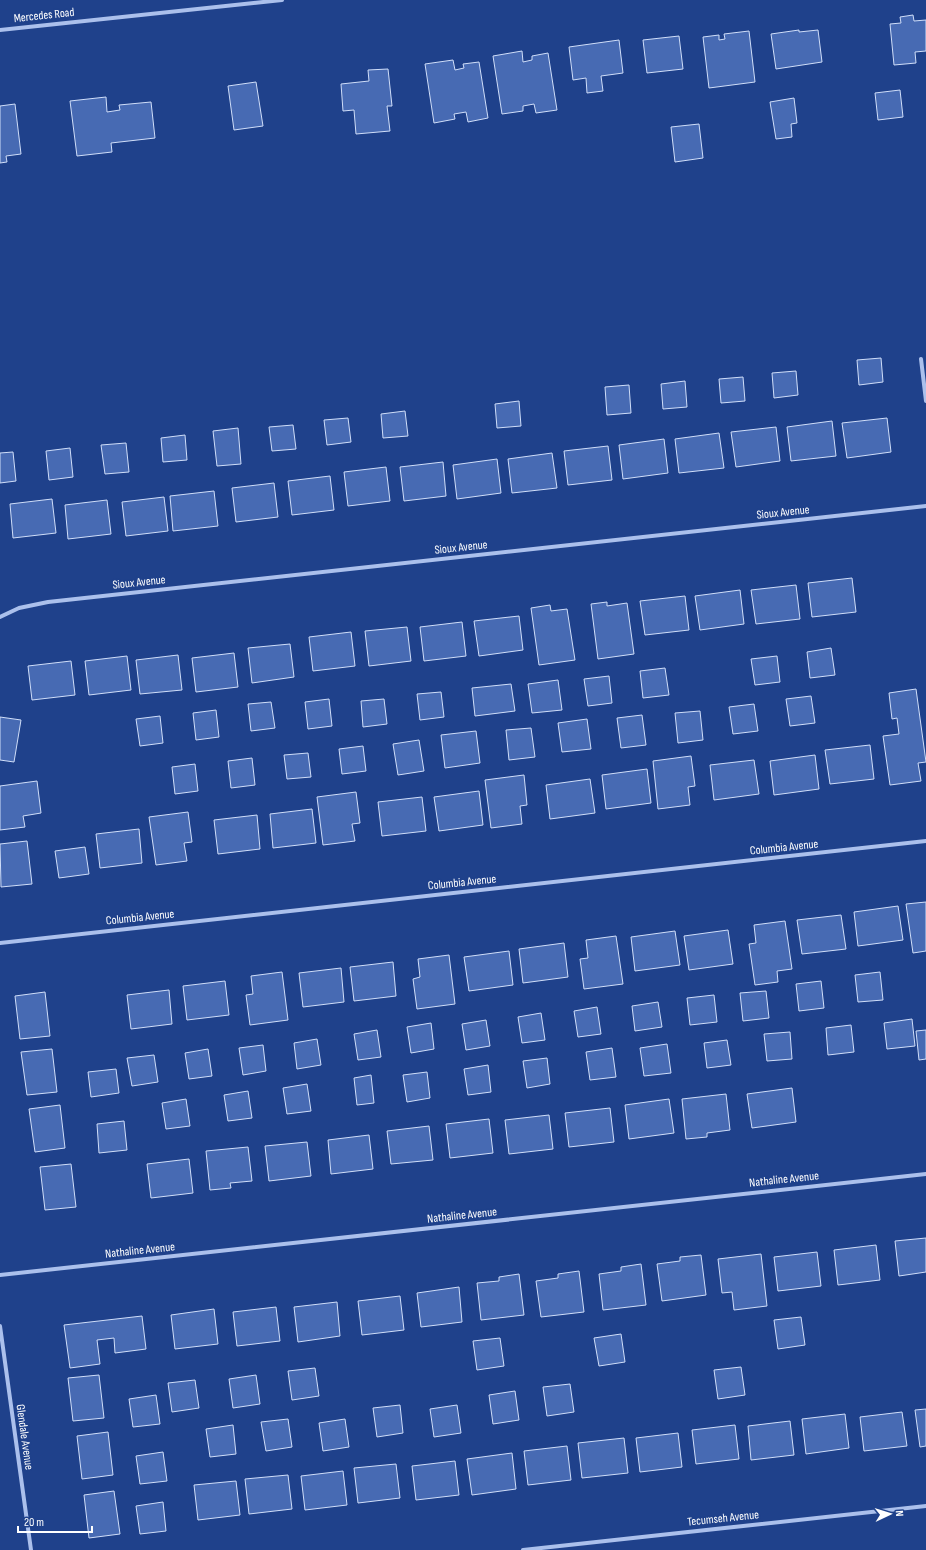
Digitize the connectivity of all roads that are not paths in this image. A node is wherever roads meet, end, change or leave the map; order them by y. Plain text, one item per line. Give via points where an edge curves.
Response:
1 (282, 0) edge
2 (0, 30) edge
3 (921, 359) dead end
4 (926, 401) edge
5 (926, 506) edge
6 (0, 616) edge
7 (926, 841) edge
8 (0, 942) edge
9 (926, 1174) edge
10 (0, 1275) edge
11 (0, 1326) edge
12 (926, 1506) edge
13 (31, 1550) edge
14 (523, 1550) edge

1 - 2 street, Mercedes Road
3 - 4 street
5 - 6 street, Sioux Avenue via 48,602 19,608
7 - 8 street, Columbia Avenue
9 - 10 street, Nathaline Avenue
11 - 13 street, Glendale Avenue
12 - 14 street, Tecumseh Avenue

